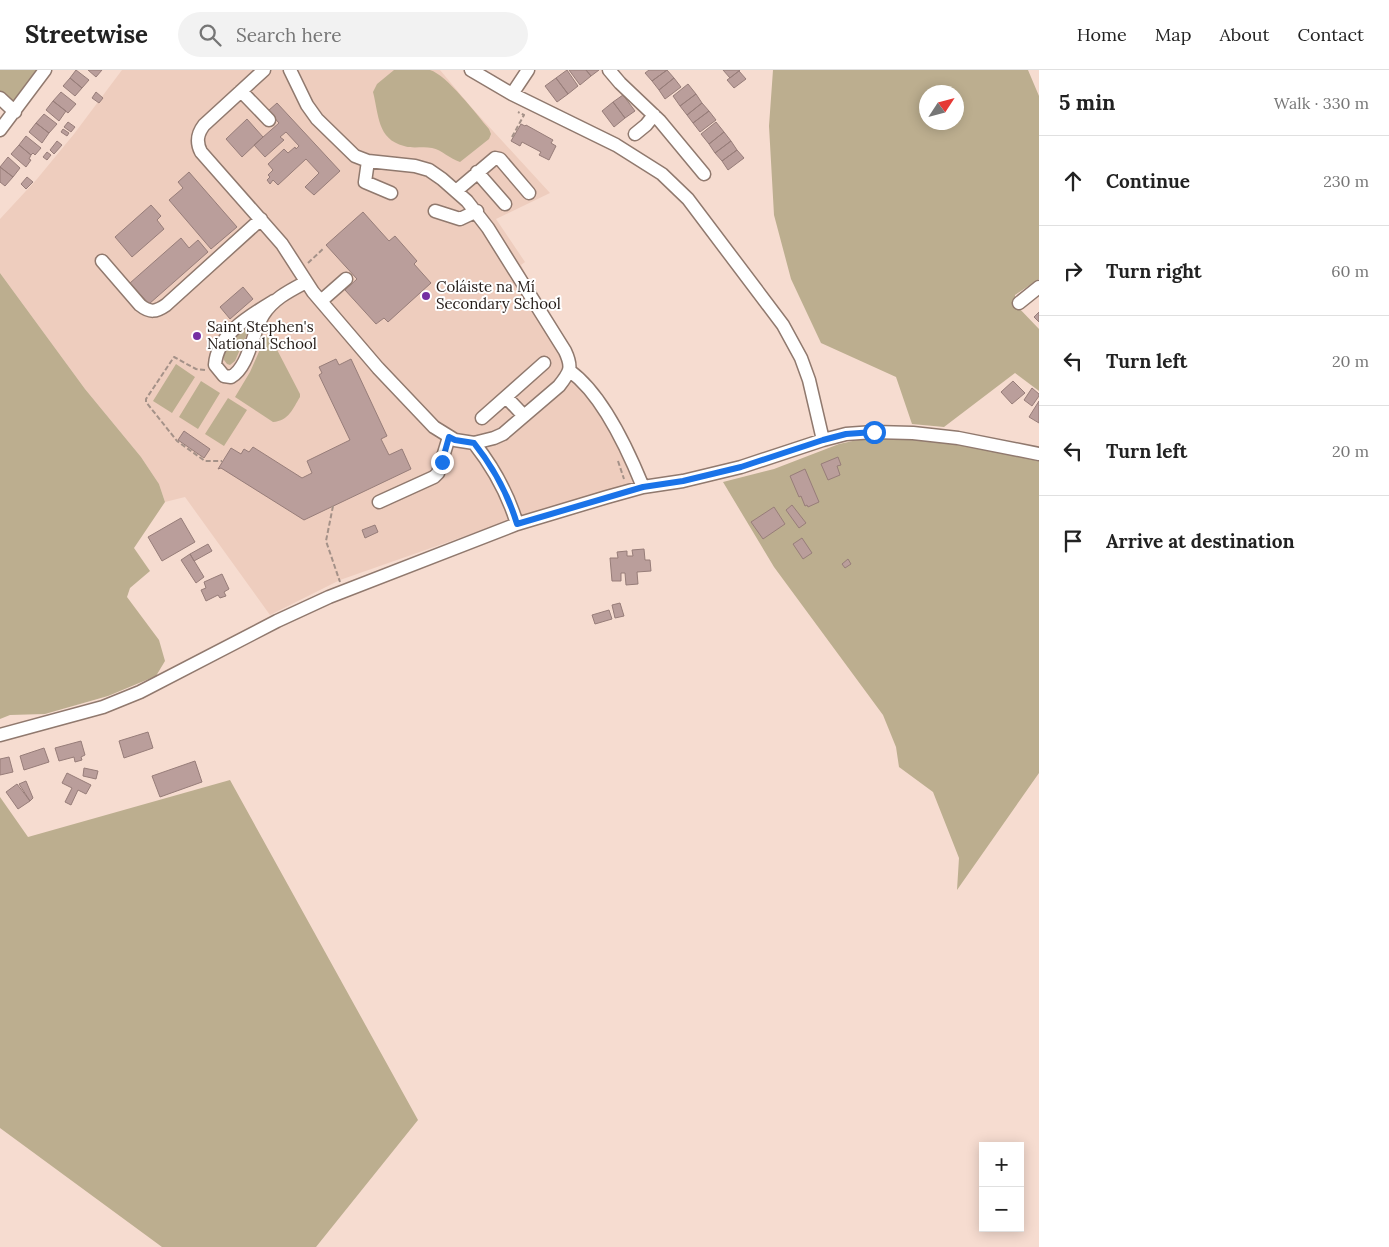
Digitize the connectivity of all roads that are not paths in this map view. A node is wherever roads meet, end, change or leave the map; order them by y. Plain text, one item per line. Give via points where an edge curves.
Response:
1 (45, 70) edge
2 (264, 70) edge
3 (471, 70) edge
4 (528, 70) edge
5 (609, 70) edge
6 (289, 72) edge
7 (241, 91) junction
8 (512, 94) junction
9 (0, 98) edge
10 (15, 112) junction
11 (654, 116) junction
12 (269, 120) dead end
13 (0, 130) edge
14 (636, 134) dead end
15 (368, 161) junction
16 (477, 172) junction
17 (704, 174) dead end
18 (456, 191) junction
19 (391, 192) dead end
20 (528, 193) dead end
21 (505, 204) dead end
22 (435, 212) dead end
23 (477, 212) junction
24 (261, 219) junction
25 (102, 261) dead end
26 (346, 279) dead end
27 (306, 282) junction
28 (1039, 287) edge
29 (274, 301) junction
30 (321, 301) junction
31 (1019, 303) dead end
32 (544, 363) dead end
33 (570, 371) junction
34 (506, 397) junction
35 (524, 416) junction
36 (482, 418) dead end
37 (449, 437) junction
38 (823, 440) junction
39 (474, 443) junction
40 (1039, 454) edge
41 (643, 487) junction
42 (379, 502) dead end
43 (517, 524) junction
44 (0, 735) edge

1 - 10 street
2 - 7 street
3 - 8 street
4 - 8 street
5 - 11 street
6 - 15 street via 323,126 355,156
7 - 12 street
7 - 24 street via 204,125 198,145 204,156
8 - 38 street via 616,145 662,174 688,199 783,325 802,358
9 - 10 street
10 - 13 street
11 - 14 street
11 - 17 street
15 - 18 street via 425,169 438,175
15 - 19 street via 365,182
16 - 18 street
16 - 20 street via 492,159 500,159
16 - 21 street
18 - 23 street
22 - 23 street via 460,219
23 - 33 street via 565,351
24 - 25 street via 155,312 140,306
24 - 27 street via 288,251
26 - 30 street
27 - 29 street
27 - 30 street
28 - 31 street
29 - 29 street via 260,322 238,371 230,378 224,376 215,365 221,345 253,314
30 - 37 street via 378,368 434,427
32 - 34 street
33 - 35 street via 559,386
33 - 41 street via 591,391 610,420
34 - 35 street
34 - 36 street
35 - 39 street via 503,434
37 - 39 street
37 - 42 street via 440,470 434,477
38 - 40 street via 846,434 913,433
38 - 41 street via 741,467
39 - 43 street via 511,503
41 - 43 street
43 - 44 street via 307,606 140,692 103,707

